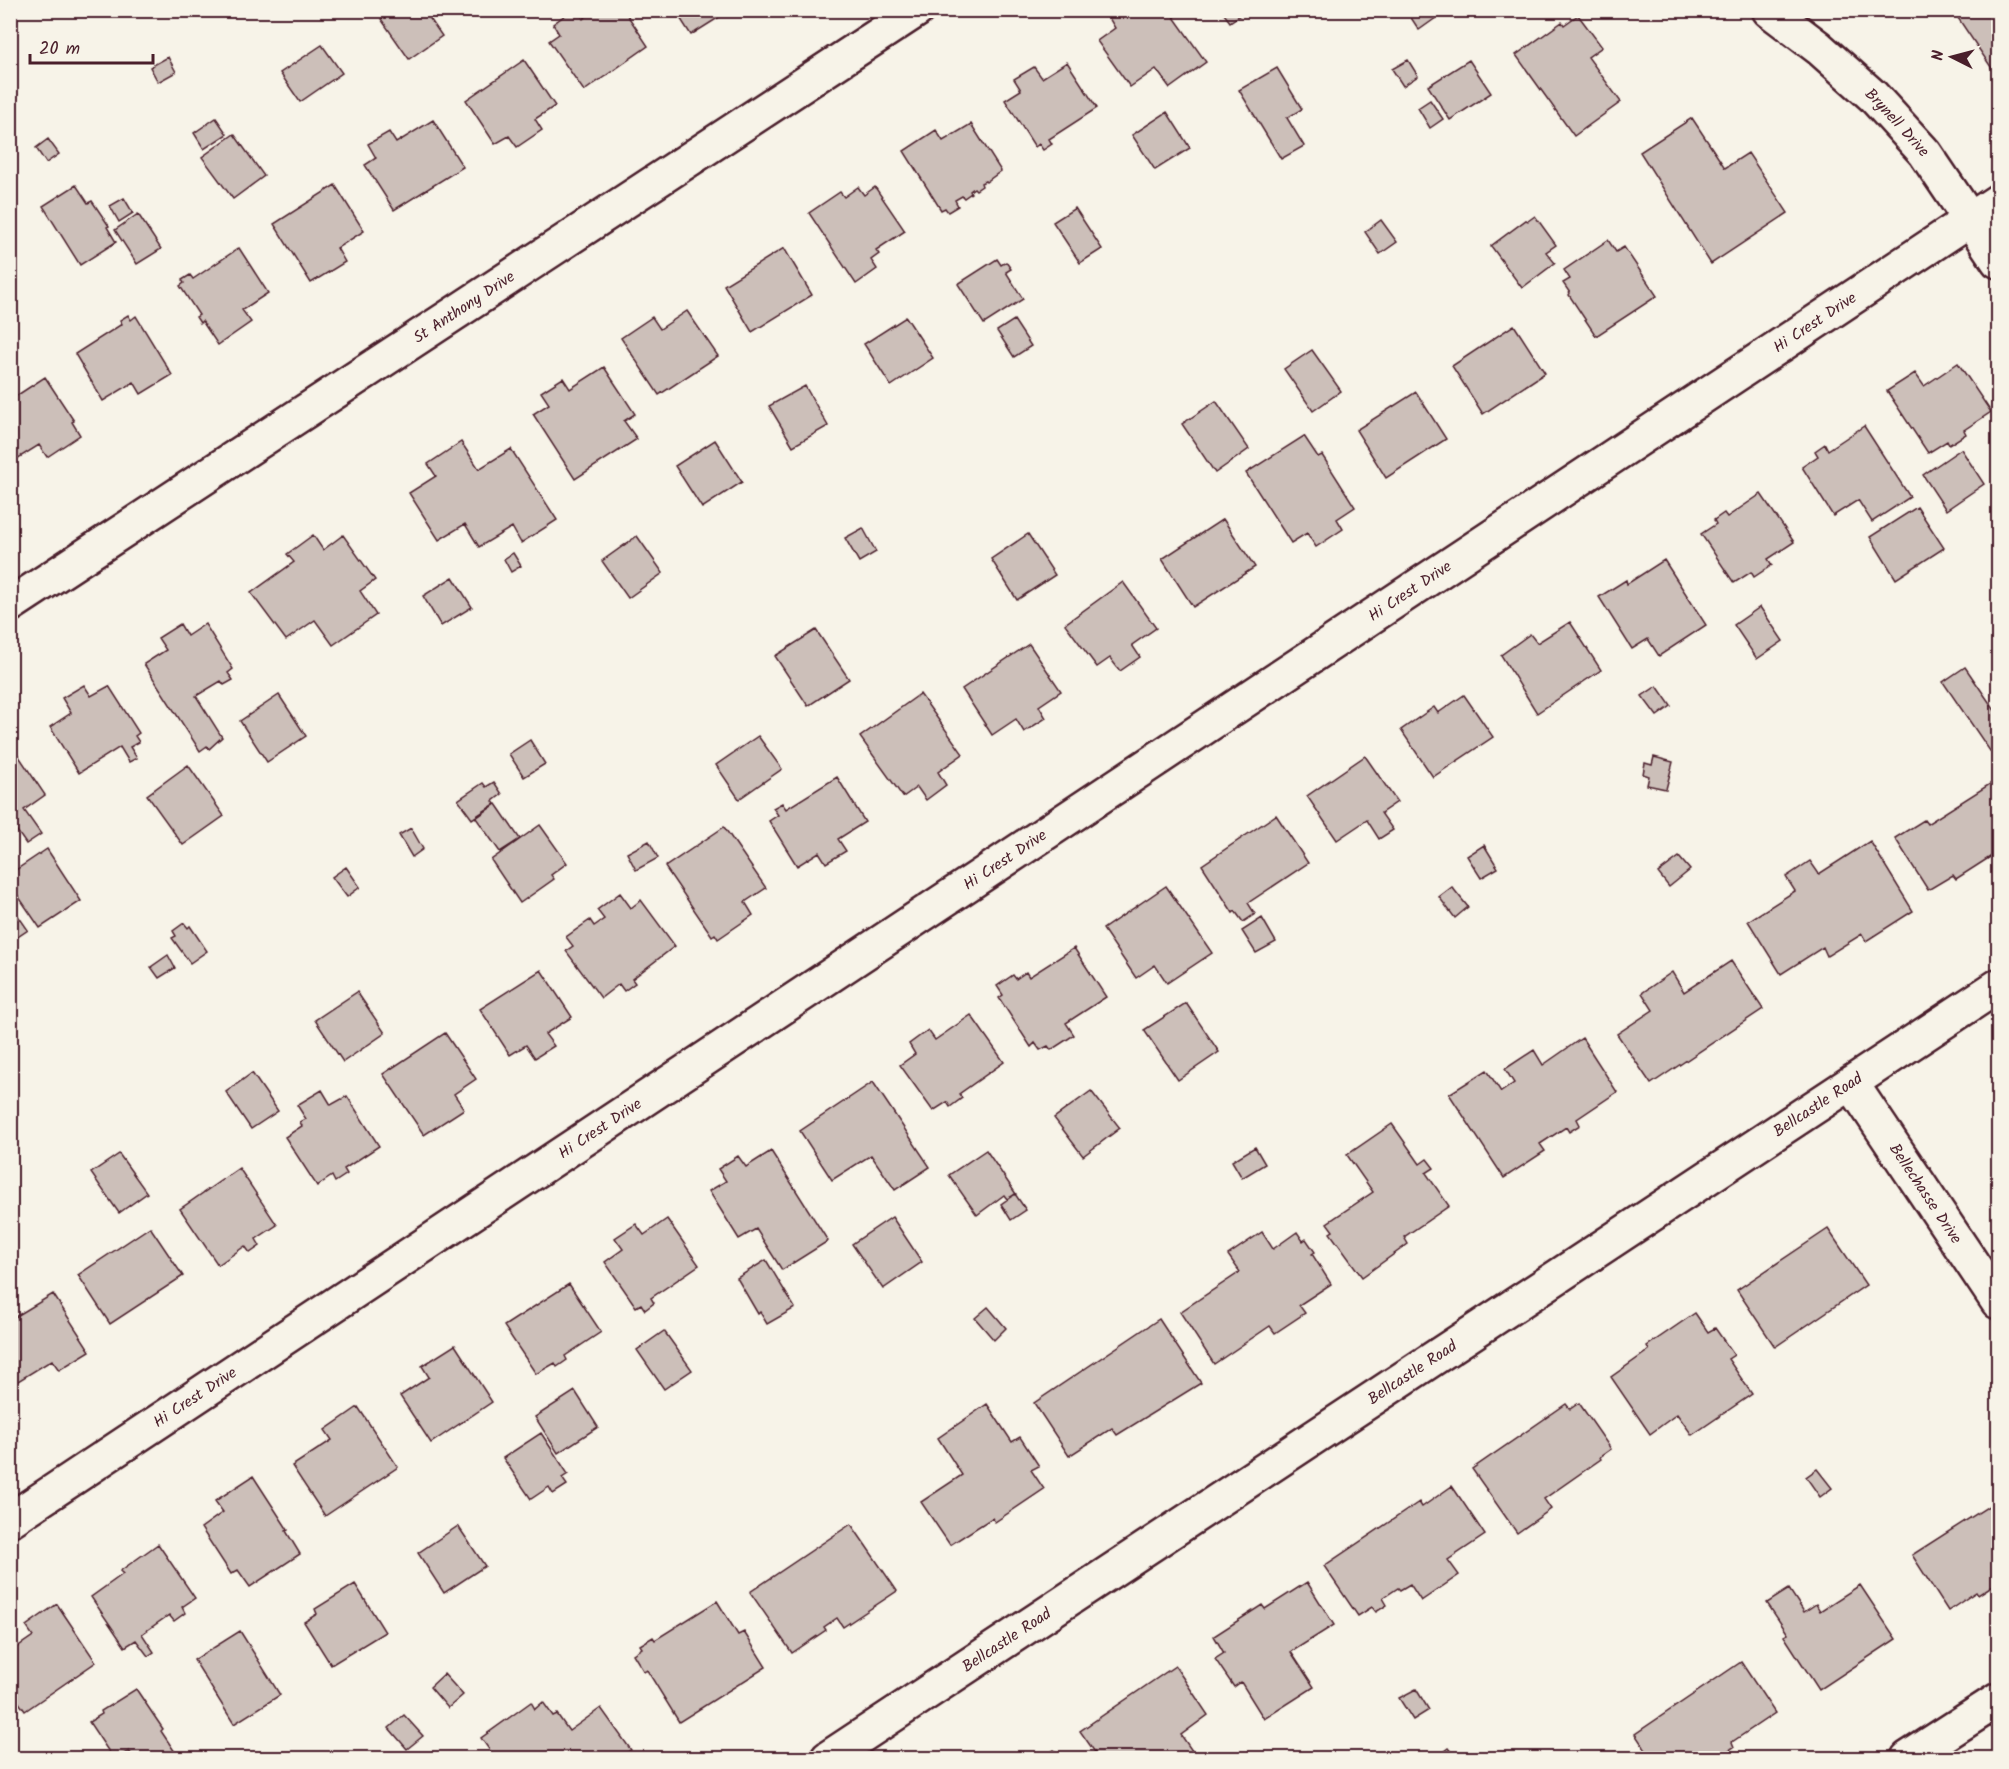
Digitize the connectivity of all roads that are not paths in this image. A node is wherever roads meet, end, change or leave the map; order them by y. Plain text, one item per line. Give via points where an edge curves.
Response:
1 (917, 10) edge
2 (1769, 10) edge
3 (1998, 201) edge
4 (1971, 219) junction
5 (1998, 261) edge
6 (10, 605) edge
7 (1998, 987) edge
8 (1852, 1084) junction
9 (1998, 1302) edge
10 (10, 1520) edge
11 (1998, 1700) edge
12 (828, 1758) edge
13 (1908, 1758) edge

1 - 6 street, St Anthony Drive
2 - 4 street, Brynell Drive via 1873,96 1925,153
3 - 4 street, Hi Crest Drive
4 - 5 street, Brynell Drive
4 - 10 street, Hi Crest Drive
7 - 8 street, Bellcastle Road
8 - 9 street, Bellechasse Drive
8 - 12 street, Bellcastle Road
11 - 13 street

